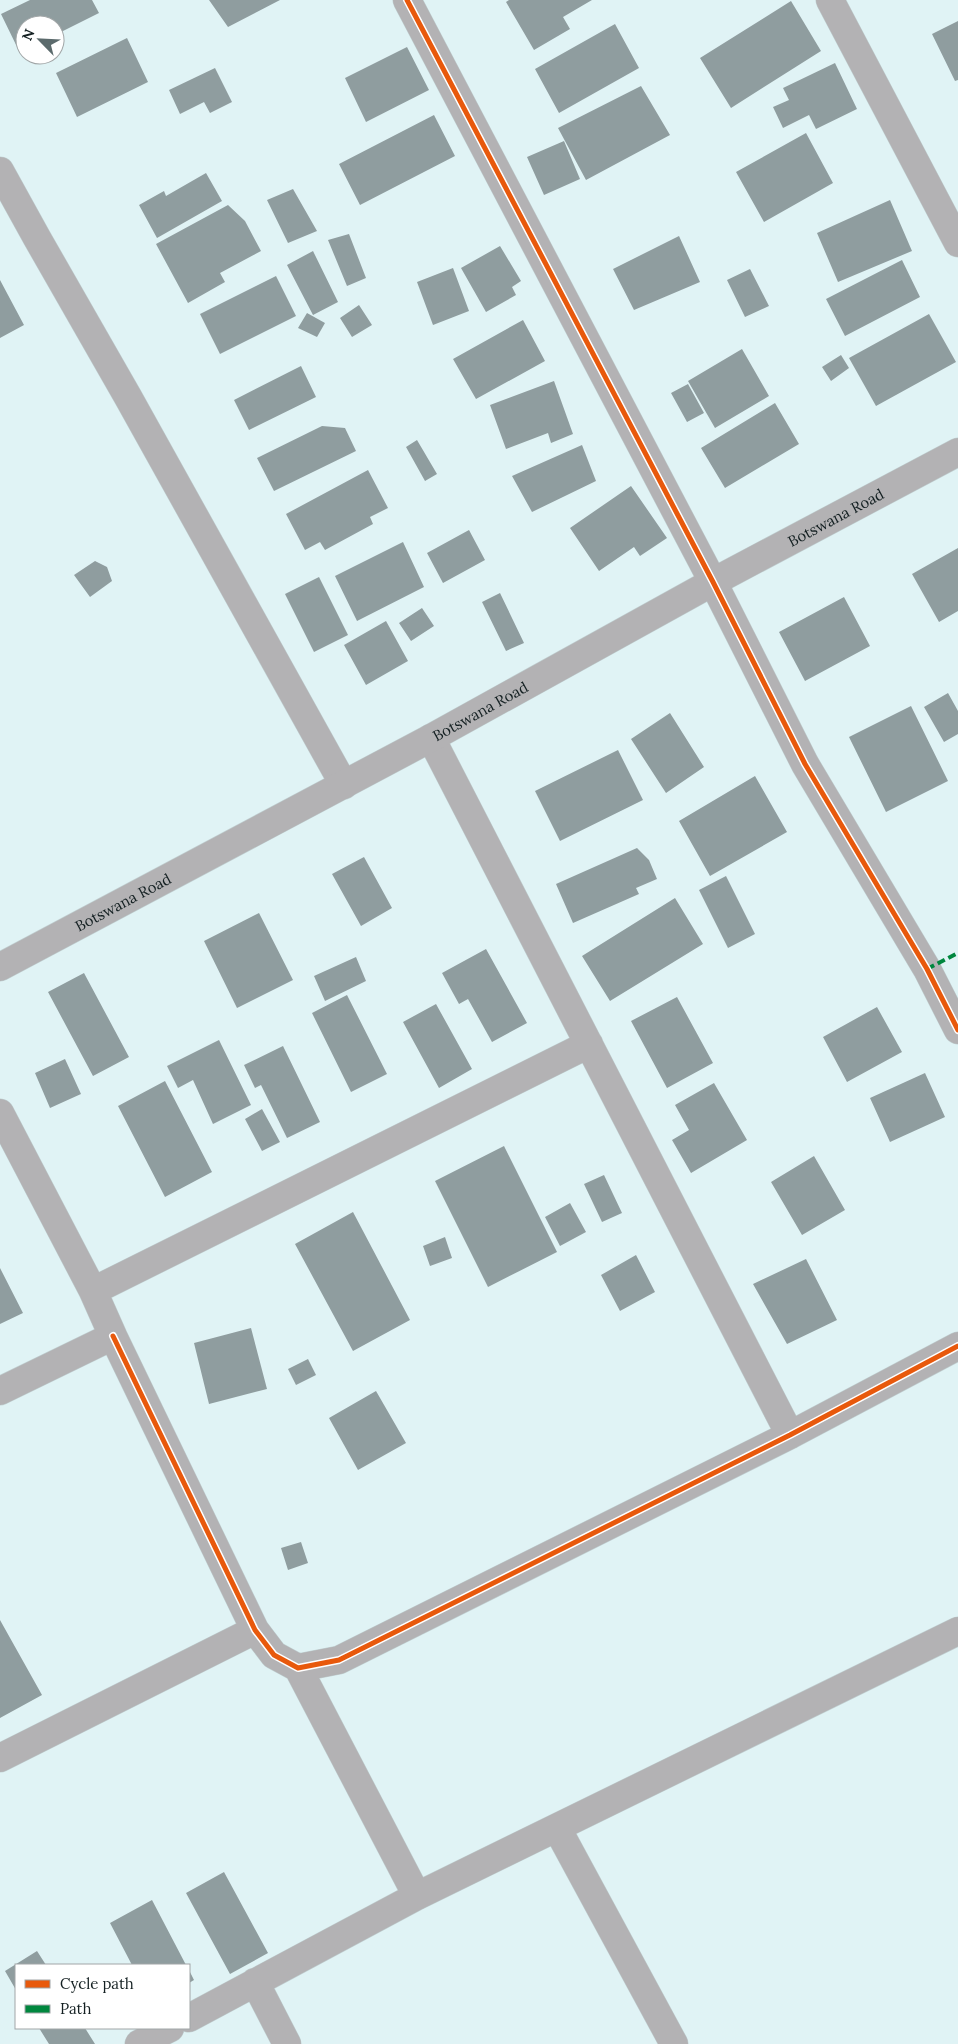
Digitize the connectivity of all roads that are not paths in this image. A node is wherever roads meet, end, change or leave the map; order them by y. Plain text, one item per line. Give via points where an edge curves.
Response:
1 (407, 0) edge
2 (830, 0) edge
3 (0, 171) edge
4 (958, 243) edge
5 (958, 452) edge
6 (713, 582) junction
7 (431, 738) junction
8 (344, 785) junction
9 (0, 967) edge
10 (958, 1030) edge
11 (589, 1044) junction
12 (0, 1113) edge
13 (93, 1291) junction
14 (113, 1336) junction
15 (958, 1346) edge
16 (0, 1392) edge
17 (790, 1435) junction
18 (255, 1630) junction
19 (958, 1631) edge
20 (298, 1668) junction
21 (0, 1758) edge
22 (557, 1828) junction
23 (417, 1896) junction
24 (255, 1982) junction
25 (190, 2017) edge
26 (168, 2029) edge
27 (139, 2044) edge
28 (286, 2044) edge
29 (674, 2044) edge

1 - 6 street
2 - 4 street
3 - 8 street
5 - 6 street, Botswana Road
6 - 7 street, Botswana Road
6 - 10 street via 806,764 927,968
7 - 8 street, Botswana Road
7 - 11 street
8 - 9 street, Botswana Road
11 - 13 street
11 - 17 street
12 - 13 street
13 - 14 street
14 - 16 street
14 - 18 street
15 - 17 street
17 - 20 street via 339,1660
18 - 20 street via 274,1655
18 - 21 street
19 - 22 street
20 - 23 street
22 - 23 street
22 - 29 street
23 - 24 street
24 - 25 street
24 - 28 street
26 - 27 street

